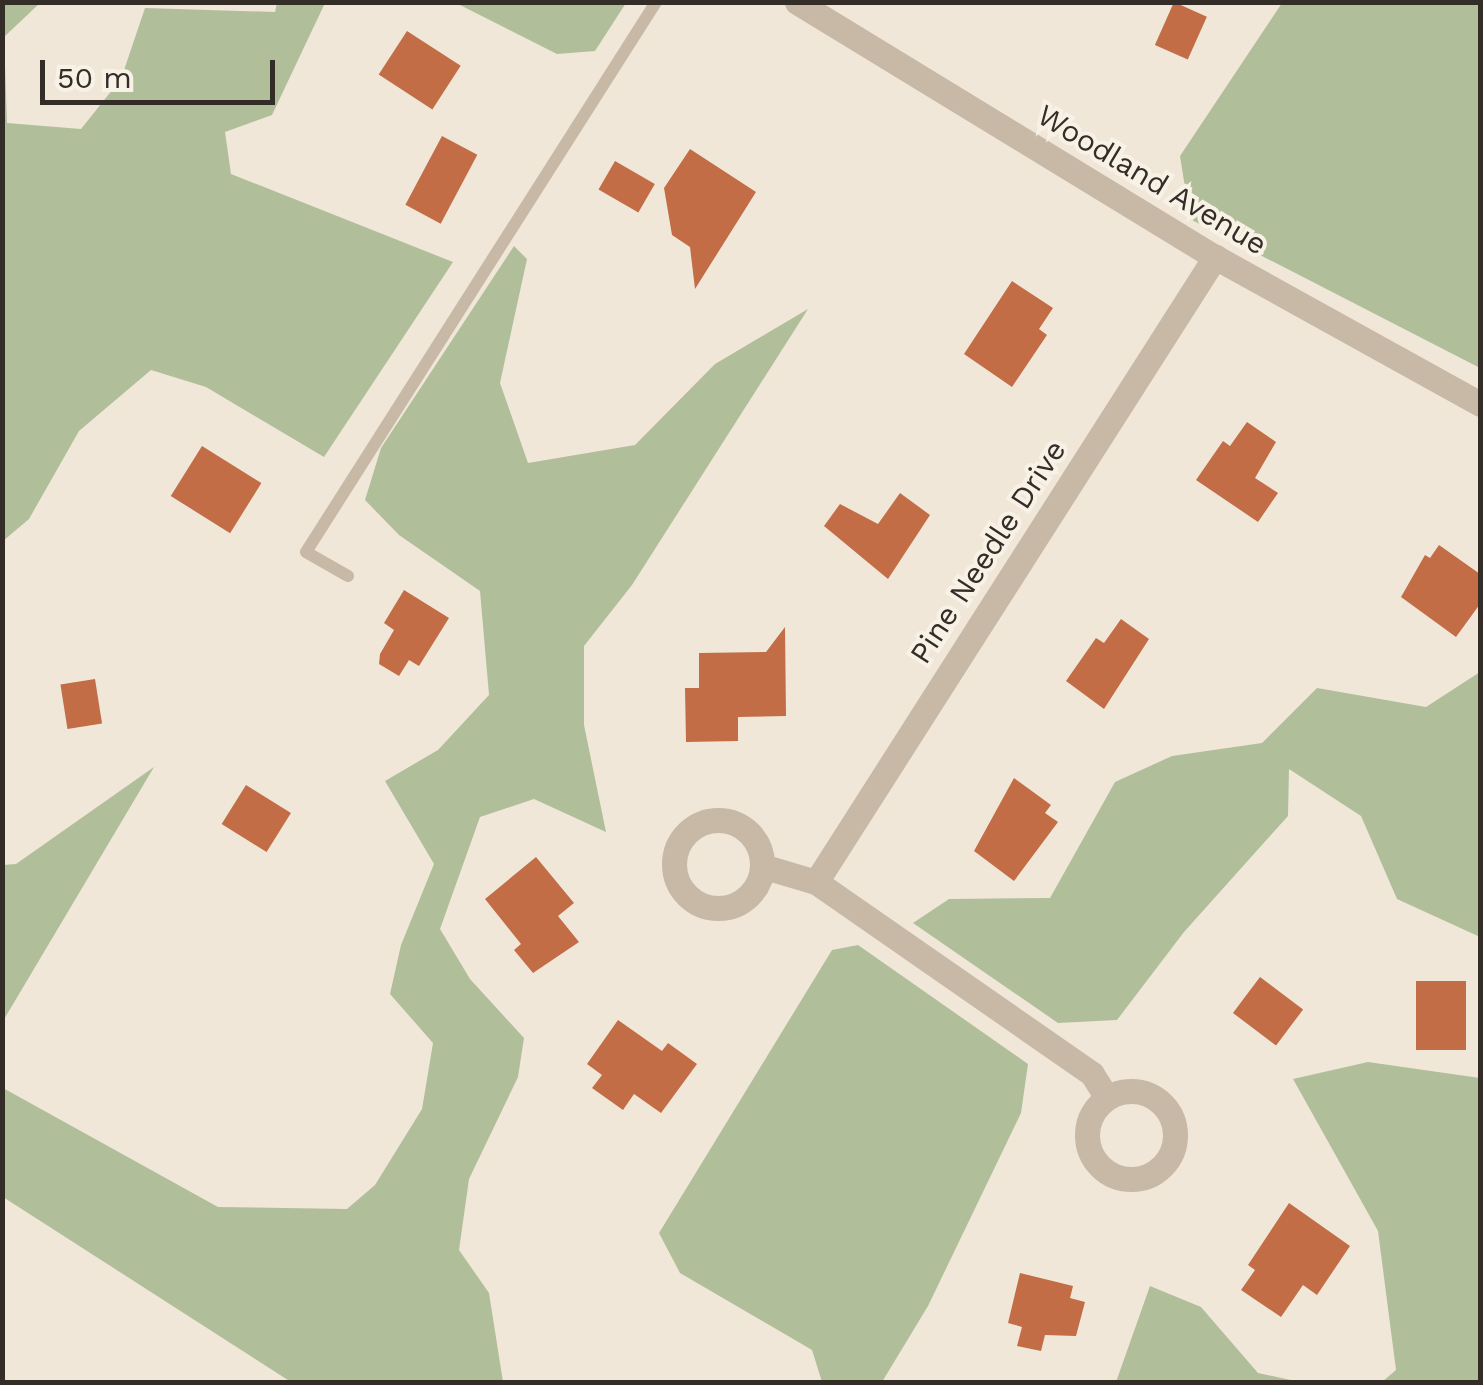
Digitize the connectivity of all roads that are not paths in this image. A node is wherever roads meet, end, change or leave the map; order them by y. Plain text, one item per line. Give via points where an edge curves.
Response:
1 (656, 2) edge
2 (797, 2) edge
3 (1215, 256) junction
4 (1480, 404) edge
5 (348, 576) dead end
6 (762, 866) dead end
7 (816, 882) junction
8 (1107, 1098) dead end

1 - 5 lane via 306,552
2 - 3 street, Woodland Avenue
3 - 4 street, Woodland Avenue
3 - 7 street, Pine Needle Drive
6 - 7 street
7 - 8 street via 1092,1074

